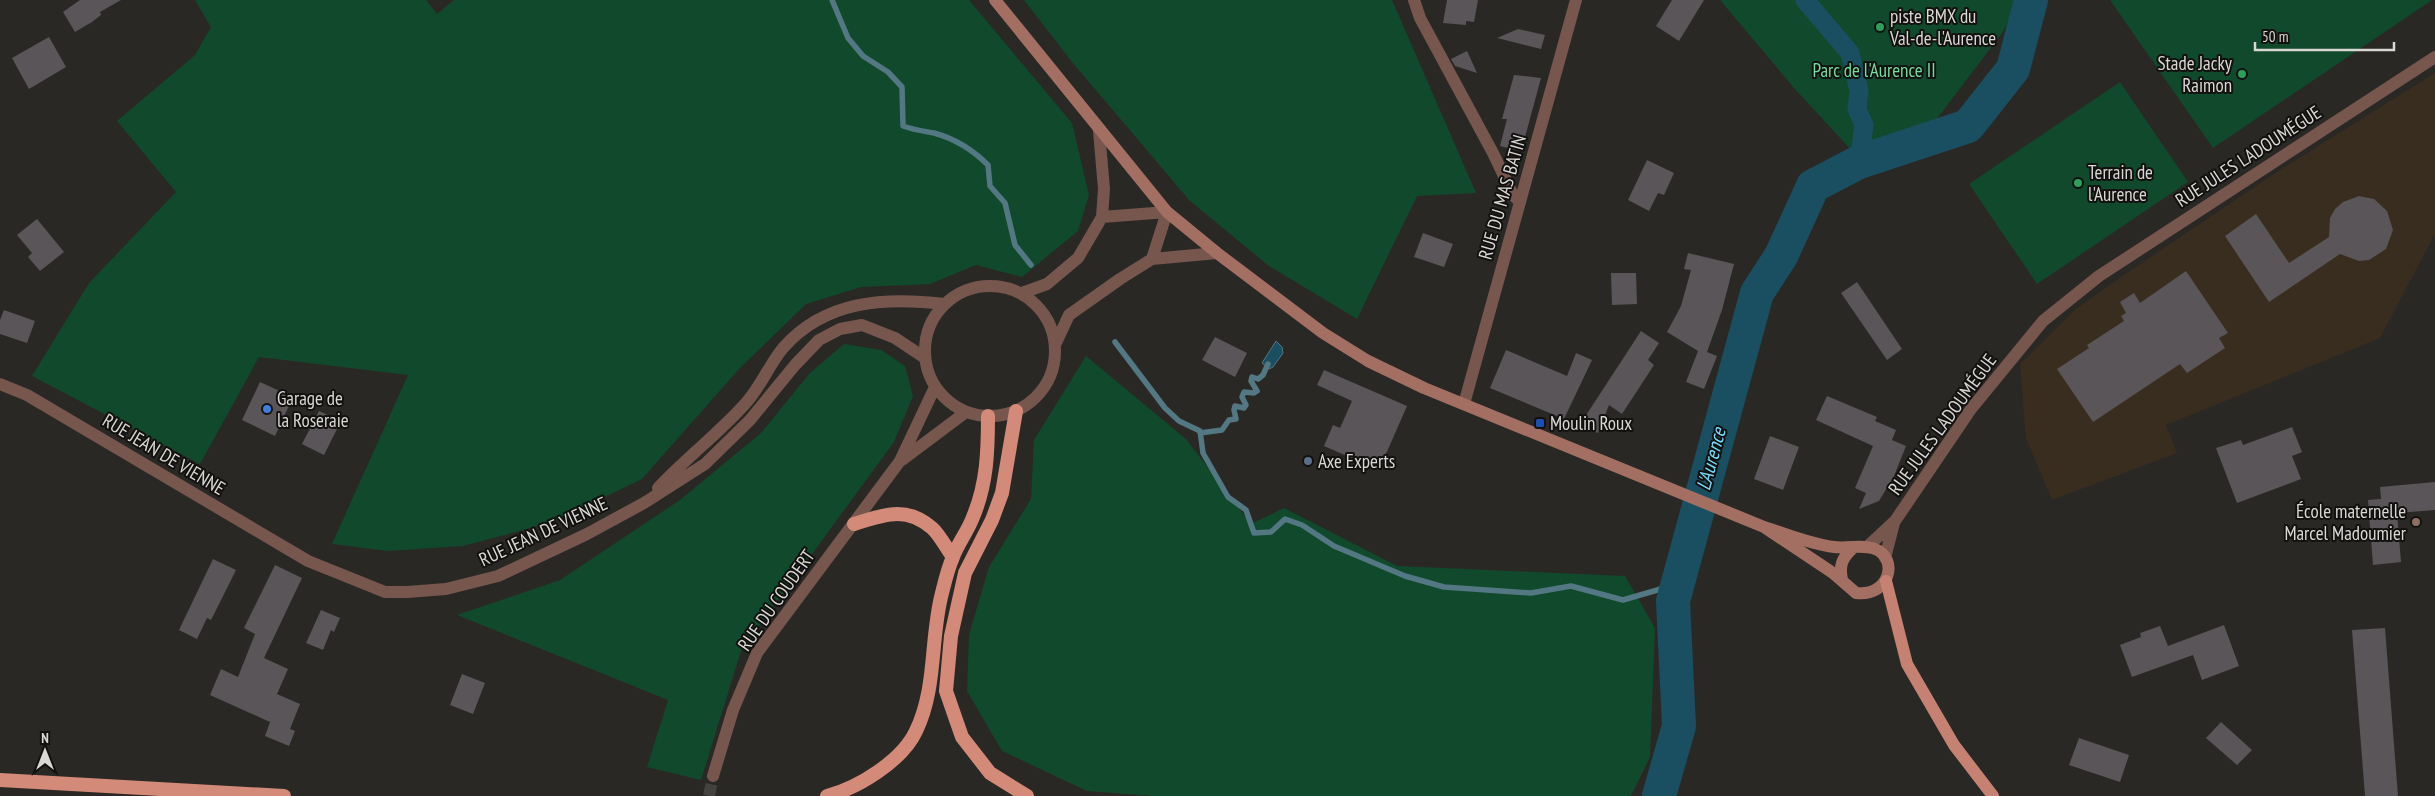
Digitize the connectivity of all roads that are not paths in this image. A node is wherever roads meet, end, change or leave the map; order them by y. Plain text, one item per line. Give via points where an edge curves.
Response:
1 (995, 0) edge
2 (1414, 0) edge
3 (1576, 0) edge
4 (2435, 57) edge
5 (1099, 131) junction
6 (1520, 202) junction
7 (1167, 212) junction
8 (1102, 217) junction
9 (1217, 254) junction
10 (1152, 259) junction
11 (1022, 294) junction
12 (944, 304) junction
13 (1056, 344) junction
14 (925, 358) junction
15 (0, 384) edge
16 (935, 387) junction
17 (1464, 404) junction
18 (1016, 411) junction
19 (966, 412) junction
20 (988, 416) junction
21 (900, 461) junction
22 (644, 503) junction
23 (1895, 521) junction
24 (854, 524) junction
25 (1764, 527) junction
26 (1867, 547) junction
27 (1853, 548) junction
28 (952, 557) junction
29 (1885, 558) junction
30 (1842, 580) junction
31 (1886, 581) junction
32 (713, 776) tunnel mouth
33 (0, 780) edge
34 (284, 796) edge
35 (827, 796) edge
36 (1027, 796) edge
37 (1993, 796) edge

1 - 5 main road
2 - 6 street via 1420,18 1494,153 1513,195
3 - 6 street, RUE DU MAS BATIN
4 - 23 street, RUE JULES LADOUMÉGUE via 2099,276 2043,322 1972,409
5 - 7 main road
5 - 8 street via 1104,189
6 - 17 street, RUE DU MAS BATIN
7 - 8 street
7 - 9 main road
7 - 10 street
8 - 11 street via 1078,258 1047,284
9 - 10 street
9 - 17 main road via 1323,334 1368,361
10 - 13 street via 1069,315
11 - 12 street via 1002,286 981,286 961,292
11 - 13 street via 1038,306 1050,324
12 - 14 street via 932,320 926,338
12 - 22 street via 908,300 854,304 812,321 783,348 746,403
13 - 18 street via 1054,365 1047,384 1034,400
14 - 16 street
14 - 22 street, RUE JEAN DE VIENNE via 895,338 862,325 840,329 819,340 750,420 705,464
15 - 22 street, RUE JEAN DE VIENNE via 27,395 308,561 385,592 446,589 498,576
16 - 19 street via 948,401
16 - 21 street, RUE DU COUDERT
17 - 25 main road
18 - 20 street
18 - 36 highway via 1002,493 965,573 951,636 946,692 962,737 990,773
19 - 20 street
19 - 21 street, RUE DU COUDERT
20 - 28 highway via 984,483 973,517
21 - 24 street, RUE DU COUDERT
23 - 26 street, RUE JULES LADOUMÉGUE
23 - 29 street, RUE JULES LADOUMÉGUE
24 - 28 highway via 885,514 911,514 933,528
24 - 32 street, RUE DU COUDERT via 757,653 733,710
25 - 27 main road via 1817,544
25 - 30 main road
26 - 27 main road
26 - 29 main road via 1877,549
27 - 30 main road via 1843,557 1840,568
28 - 35 highway via 941,595 928,694 916,732 882,770
29 - 31 main road
30 - 31 main road via 1856,593 1865,594 1874,592
31 - 37 main road via 1907,664 1954,745
33 - 34 highway

